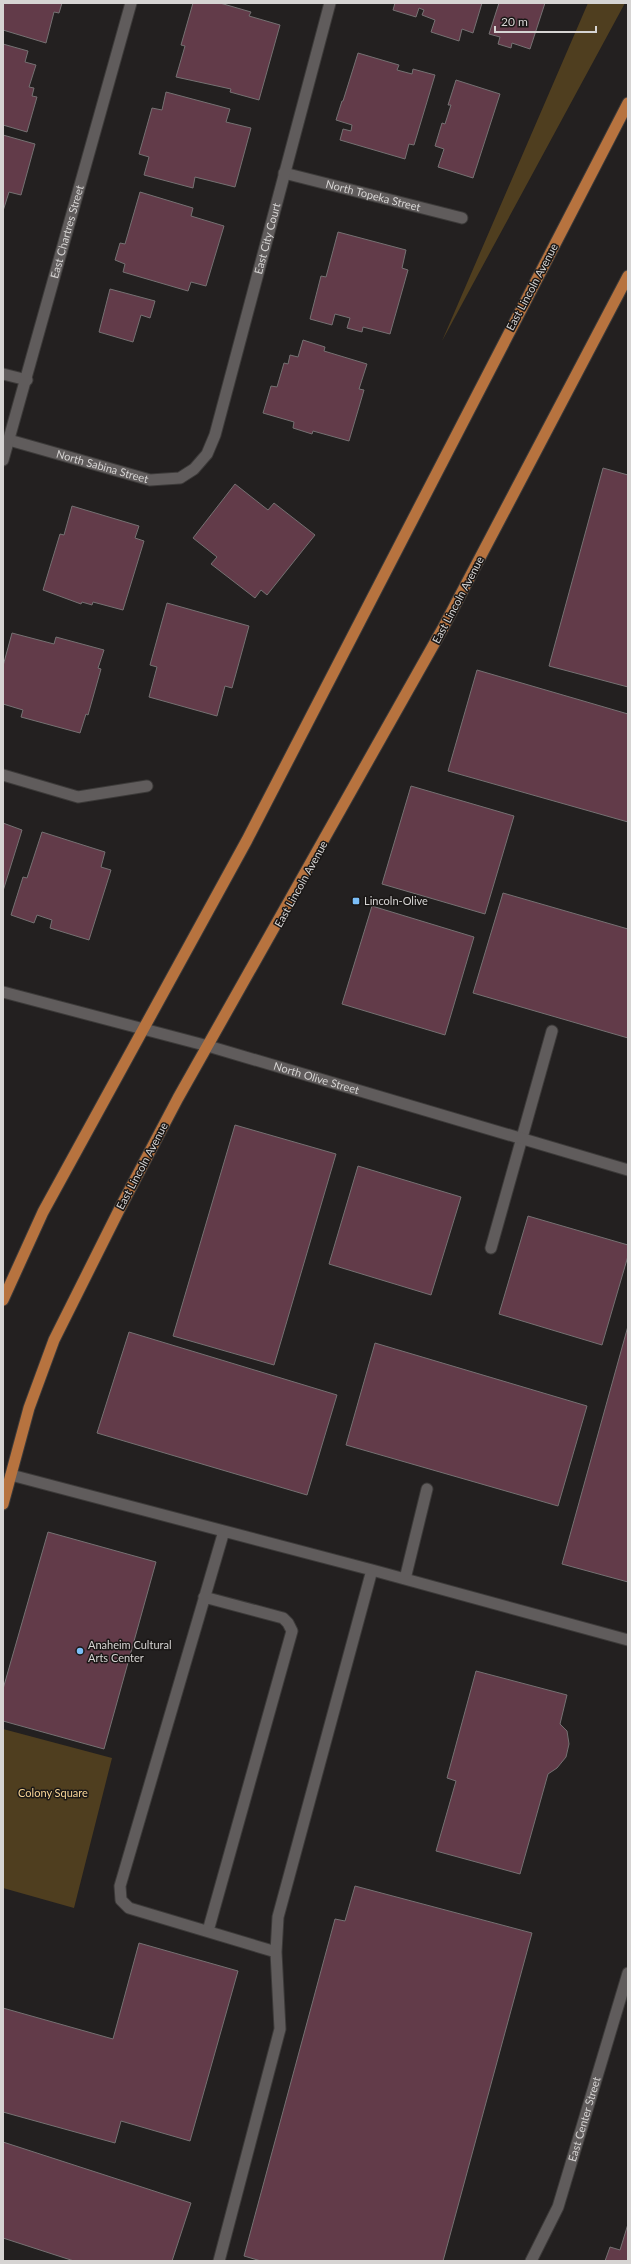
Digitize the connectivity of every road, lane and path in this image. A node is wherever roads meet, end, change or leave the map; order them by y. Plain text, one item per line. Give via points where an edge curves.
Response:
1 (131, 3) edge
2 (330, 3) edge
3 (628, 103) edge
4 (284, 173) junction
5 (462, 218) dead end
6 (628, 276) edge
7 (3, 374) edge
8 (27, 380) junction
9 (9, 440) junction
10 (3, 460) edge
11 (194, 469) joint
12 (3, 775) edge
13 (147, 786) dead end
14 (3, 992) edge
15 (144, 1030) junction
16 (552, 1031) dead end
17 (208, 1046) junction
18 (522, 1139) junction
19 (628, 1170) edge
20 (492, 1248) dead end
21 (3, 1300) edge
22 (11, 1475) junction
23 (427, 1489) dead end
24 (3, 1504) edge
25 (224, 1531) junction
26 (372, 1570) junction
27 (405, 1579) junction
28 (204, 1597) junction
29 (628, 1640) edge
30 (208, 1931) junction
31 (276, 1952) junction
32 (628, 1973) edge
33 (219, 2261) edge
34 (531, 2261) edge

1 - 8 street, East Chartres Street
2 - 4 street, East City Court
3 - 15 main road, East Lincoln Avenue via 247,840
4 - 5 street, North Topeka Street
4 - 11 street, East City Court via 215,435 207,454
6 - 17 main road, East Lincoln Avenue via 443,628
7 - 8 street
8 - 9 street, East Chartres Street
9 - 10 street, East Chartres Street
9 - 11 street, North Sabina Street via 150,480 180,478
12 - 13 street via 78,797
14 - 15 street, North Olive Street
15 - 17 street, North Olive Street
15 - 21 main road, East Lincoln Avenue via 43,1212
16 - 18 street
17 - 18 street, North Olive Street
17 - 22 main road, East Lincoln Avenue via 119,1210 54,1340 29,1408
18 - 19 street, North Olive Street
18 - 20 street
22 - 24 main road, East Lincoln Avenue
22 - 25 street
23 - 27 street
25 - 26 street
25 - 28 street
26 - 27 street
26 - 31 street via 278,1917
27 - 29 street
28 - 30 street via 120,1886 121,1900 129,1908
28 - 30 street via 283,1618 292,1631
30 - 31 street
31 - 33 street via 280,2029
32 - 34 street, East Center Street via 558,2207

